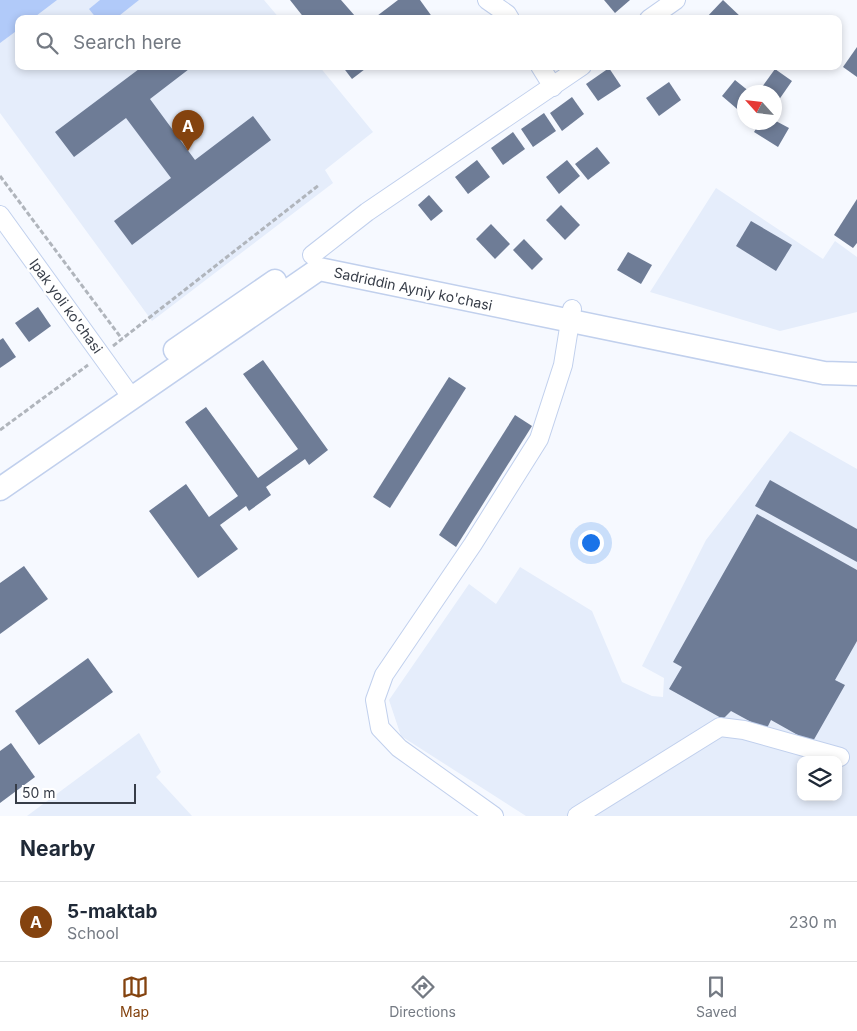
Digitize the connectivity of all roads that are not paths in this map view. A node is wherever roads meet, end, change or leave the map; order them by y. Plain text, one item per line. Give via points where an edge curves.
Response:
1 (486, 0) edge
2 (676, 0) edge
3 (508, 15) edge
4 (655, 15) edge
5 (542, 70) edge
6 (576, 70) edge
7 (553, 87) junction
8 (0, 215) edge
9 (316, 262) junction
10 (571, 315) junction
11 (857, 361) edge
12 (857, 374) edge
13 (128, 391) junction
14 (0, 471) edge
15 (0, 489) edge
16 (836, 756) edge
17 (494, 816) edge
18 (576, 816) edge

1 - 3 street
2 - 4 street
5 - 7 street
6 - 7 street
7 - 9 street via 367,212
8 - 13 street, Ipak yoli ko'chasi
9 - 10 main road, Sadriddin Ayniy ko'chasi
9 - 13 main road
10 - 11 main road, Sadriddin Ayniy ko'chasi via 822,360
10 - 12 main road, Sadriddin Ayniy ko'chasi via 824,373
10 - 17 street via 563,365 539,439 384,675 375,700 380,728 399,748
13 - 14 main road
13 - 15 main road
16 - 18 street via 744,730 720,727

